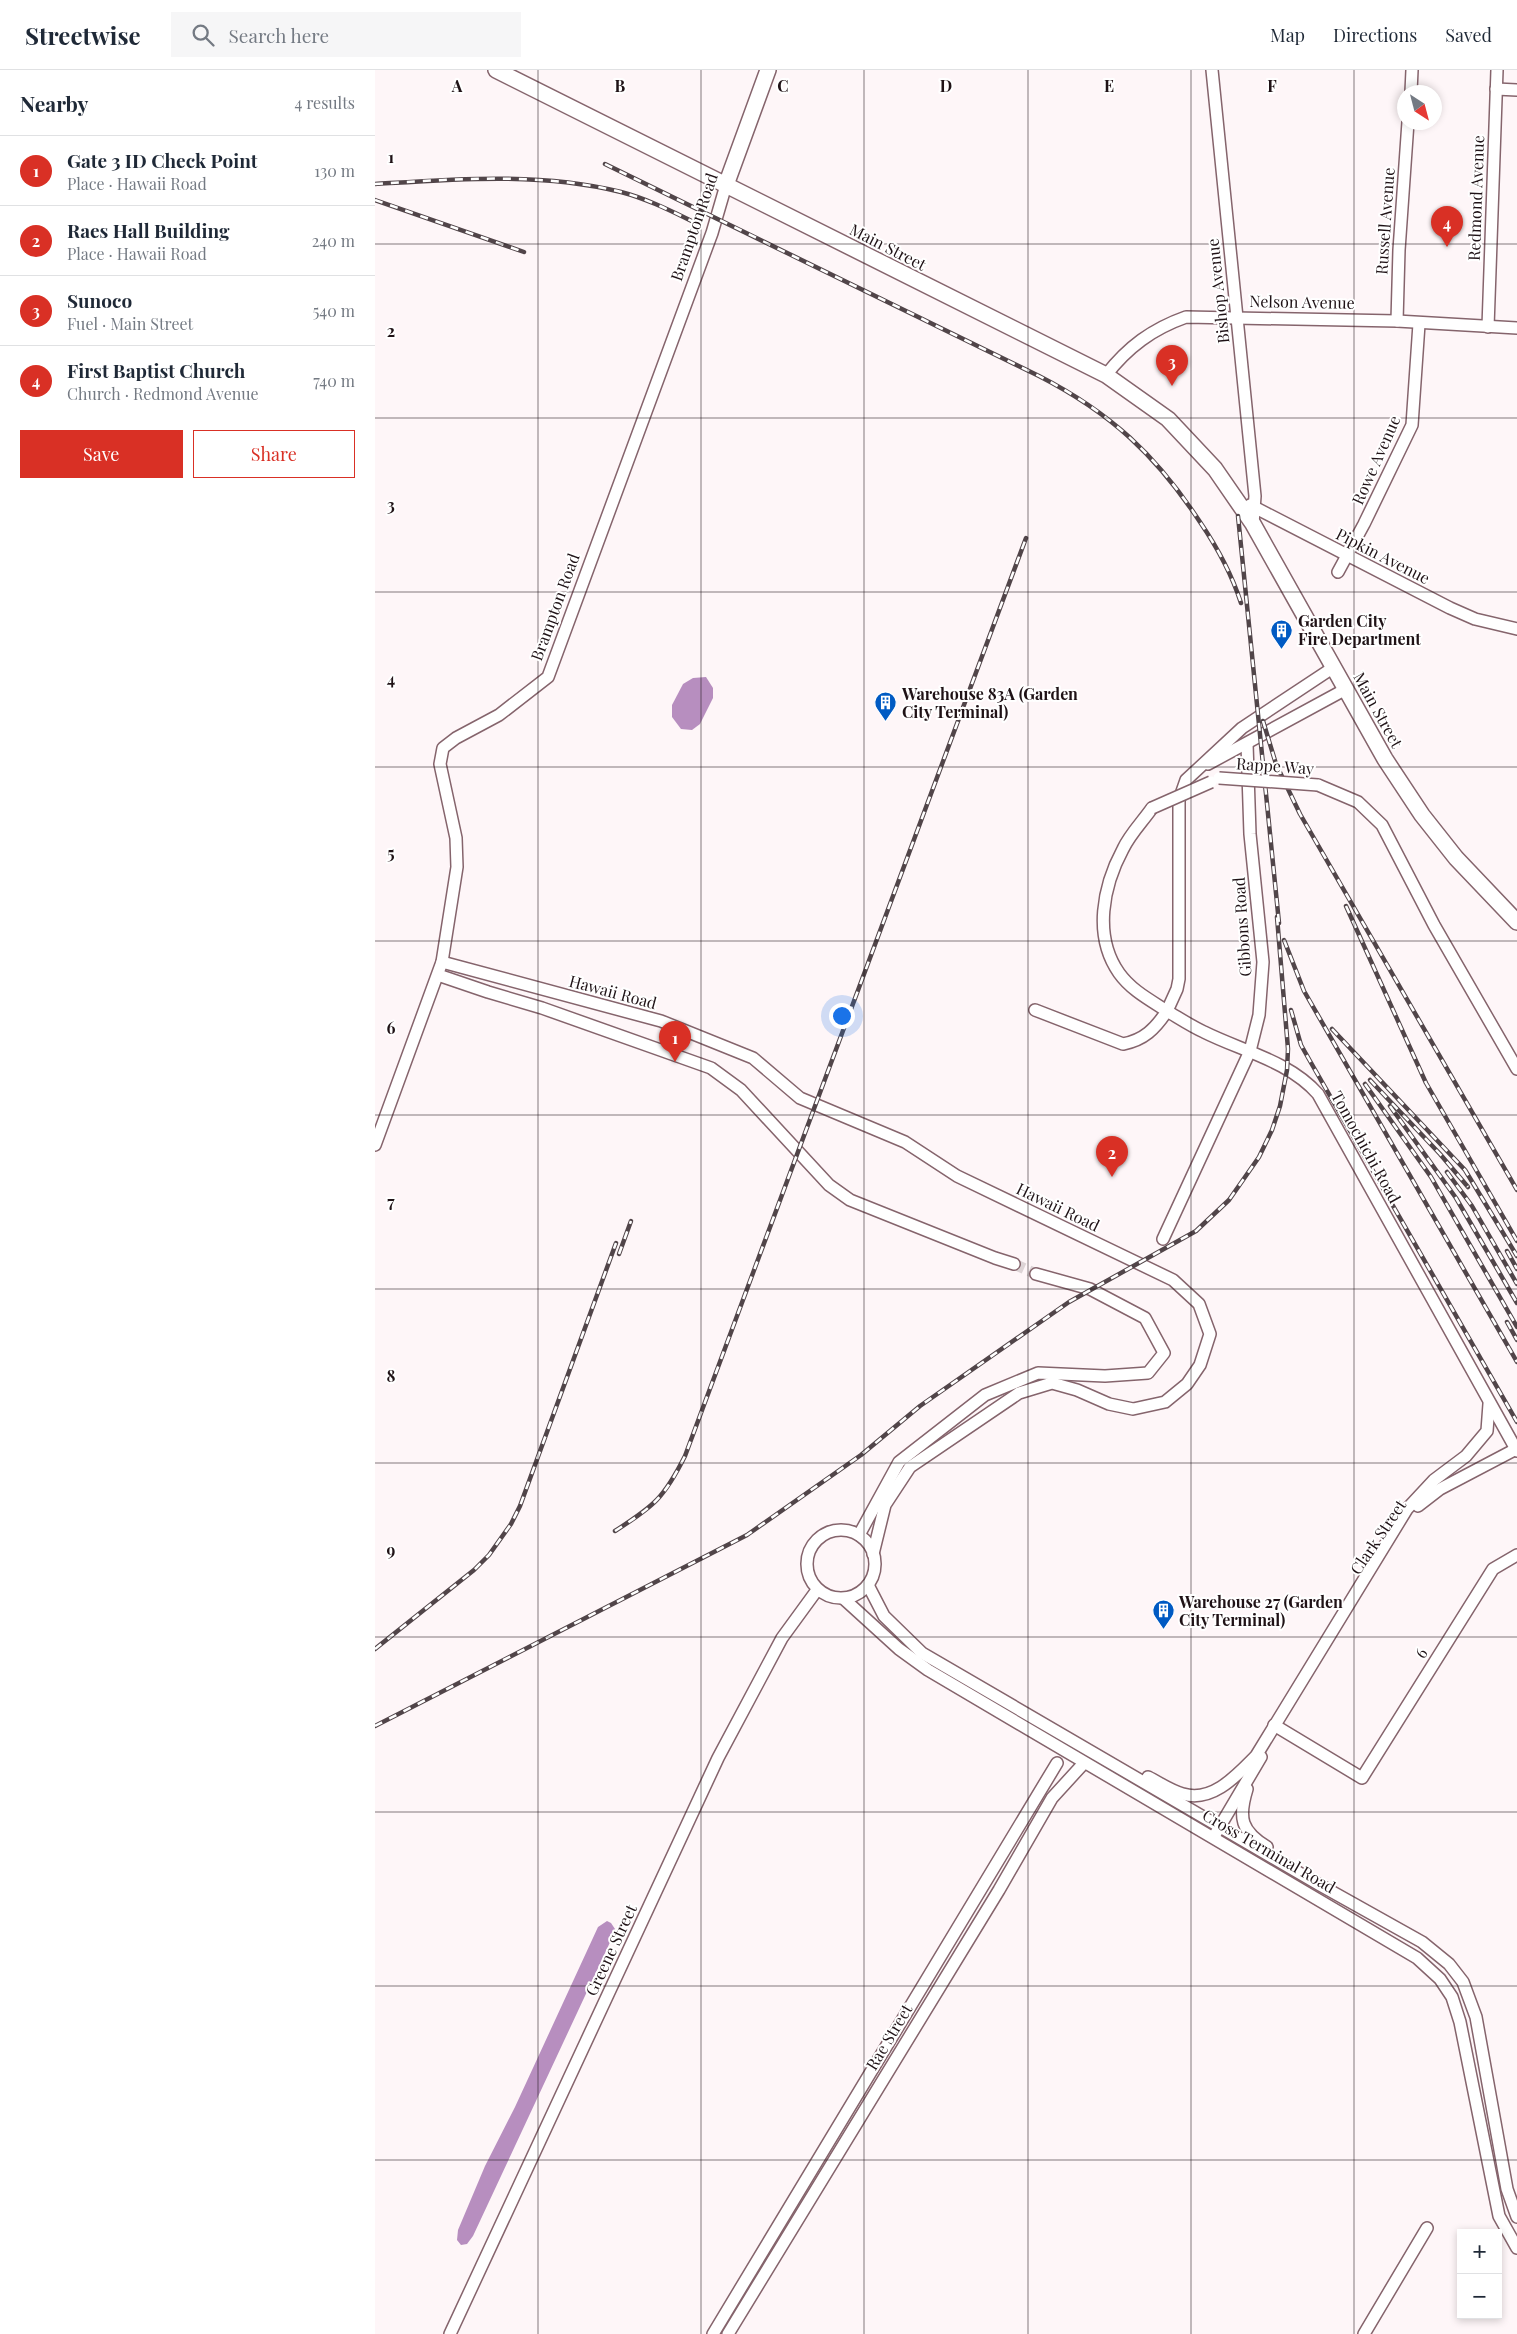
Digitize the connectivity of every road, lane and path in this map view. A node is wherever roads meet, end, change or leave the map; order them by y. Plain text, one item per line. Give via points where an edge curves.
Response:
1 (496, 70) edge
2 (769, 70) edge
3 (1212, 70) edge
4 (1412, 70) edge
5 (1497, 70) edge
6 (1411, 85) edge
7 (1496, 90) junction
8 (1517, 90) edge
9 (1407, 130) edge
10 (726, 185) junction
11 (1237, 317) junction
12 (1397, 321) junction
13 (1419, 324) junction
14 (1488, 327) junction
15 (1517, 328) edge
16 (1106, 375) junction
17 (1235, 496) junction
18 (1254, 508) junction
19 (1253, 524) junction
20 (1348, 556) junction
21 (1339, 572) dead end
22 (1517, 629) edge
23 (1334, 667) junction
24 (1346, 690) junction
25 (1247, 744) junction
26 (1193, 772) junction
27 (1517, 922) edge
28 (442, 962) junction
29 (438, 975) junction
30 (1035, 1010) dead end
31 (1167, 1011) junction
32 (1250, 1052) junction
33 (1517, 1069) edge
34 (375, 1145) edge
35 (1163, 1239) dead end
36 (1014, 1264) tunnel mouth
37 (1036, 1274) tunnel mouth
38 (1489, 1400) junction
39 (1517, 1450) edge
40 (859, 1535) junction
41 (873, 1554) junction
42 (1517, 1555) edge
43 (868, 1585) junction
44 (817, 1590) junction
45 (845, 1599) junction
46 (1277, 1726) junction
47 (1094, 1754) junction
48 (1057, 1763) dead end
49 (1084, 1763) junction
50 (1254, 1769) junction
51 (1217, 1832) junction
52 (1307, 1878) junction
53 (1517, 2218) edge
54 (1427, 2228) dead end
55 (1517, 2248) edge
56 (451, 2334) edge
57 (713, 2334) edge
58 (727, 2334) edge
59 (1365, 2334) edge

1 - 10 main road, Main Street
2 - 10 main road, Brampton Road
3 - 11 street, Bishop Avenue
4 - 6 street
5 - 7 street, Redmond Avenue
7 - 8 street
7 - 14 street, Redmond Avenue
9 - 12 street, Russell Avenue
10 - 16 main road, Main Street
10 - 28 street, Brampton Road via 712,232 548,677 499,715 443,748 440,764 457,838 457,867
11 - 12 street, Nelson Avenue
11 - 16 street, Nelson Avenue via 1186,317 1161,326 1122,356
11 - 18 street, Bishop Avenue
12 - 13 street, Nelson Avenue
13 - 14 street, Nelson Avenue
13 - 20 street, Rowe Avenue via 1413,425
14 - 15 street, Nelson Avenue
16 - 17 main road, Main Street via 1145,401 1183,433
17 - 18 street, Main Street
17 - 19 main road, Main Street
18 - 19 street
18 - 20 street, Pipkin Avenue
19 - 23 main road, Main Street
20 - 21 street, Rowe Avenue
20 - 22 street, Pipkin Avenue via 1450,608
23 - 24 main road, Main Street
23 - 26 street via 1242,728
24 - 25 street
24 - 27 main road, Main Street via 1422,816 1456,858
25 - 26 street
25 - 32 street, Gibbons Road via 1251,834 1263,962 1259,1015
26 - 31 street via 1186,780 1179,800 1179,978
28 - 29 street, Brampton Road
28 - 41 street, Hawaii Road via 661,1021 753,1058 800,1098 905,1142 957,1176 1173,1280 1199,1304 1210,1334 1200,1365 1187,1384 1165,1402 1133,1409 1109,1404 1052,1383 1019,1393 910,1467 885,1505
29 - 34 street, Brampton Road
29 - 36 street via 711,1068 741,1090 829,1185 851,1200
30 - 31 street via 1123,1044 1147,1035
31 - 32 street, Tomochichi Road
31 - 33 street, Rappe Way, bridge via 1137,992 1119,972 1103,937 1104,897 1123,848 1152,808 1215,780 1318,784 1358,802 1382,825 1434,925
32 - 35 street, Gibbons Road
32 - 38 street, Tomochichi Road via 1292,1072 1318,1094
37 - 40 street via 1090,1290 1145,1318 1164,1353 1147,1373 1105,1376 1038,1373 985,1395 899,1462
38 - 39 street, Tomochichi Road
38 - 46 street, Clark Street via 1487,1431 1466,1456 1434,1480 1407,1509
39 - 46 street, Clark Street via 1421,1502 1408,1517
40 - 41 street
40 - 44 street via 837,1530 826,1533 813,1544 807,1570
41 - 43 street via 875,1570
42 - 46 street, 6 via 1493,1569 1362,1778
43 - 45 street
43 - 47 street, Cross Terminal Road via 884,1616 922,1653
44 - 45 street
44 - 56 street, Greene Street via 782,1638 721,1751
45 - 49 street, Cross Terminal Road via 899,1649 928,1670
46 - 47 street, Clark Street via 1236,1776 1207,1794 1185,1795
46 - 50 street, Clark Street
47 - 51 street, Cross Terminal Road
48 - 57 street, Rae Street
49 - 51 street, Cross Terminal Road
49 - 58 street, Rae Street via 1052,1798
50 - 51 street, Clark Street
50 - 52 street via 1241,1817 1246,1830 1260,1843 1298,1866
51 - 52 street, Cross Terminal Road
51 - 55 street, Cross Terminal Road via 1417,1958 1440,1979 1452,1997 1460,2022 1499,2216
52 - 53 street, Cross Terminal Road via 1422,1942 1449,1964 1463,1982 1476,2017 1507,2189
54 - 59 street

